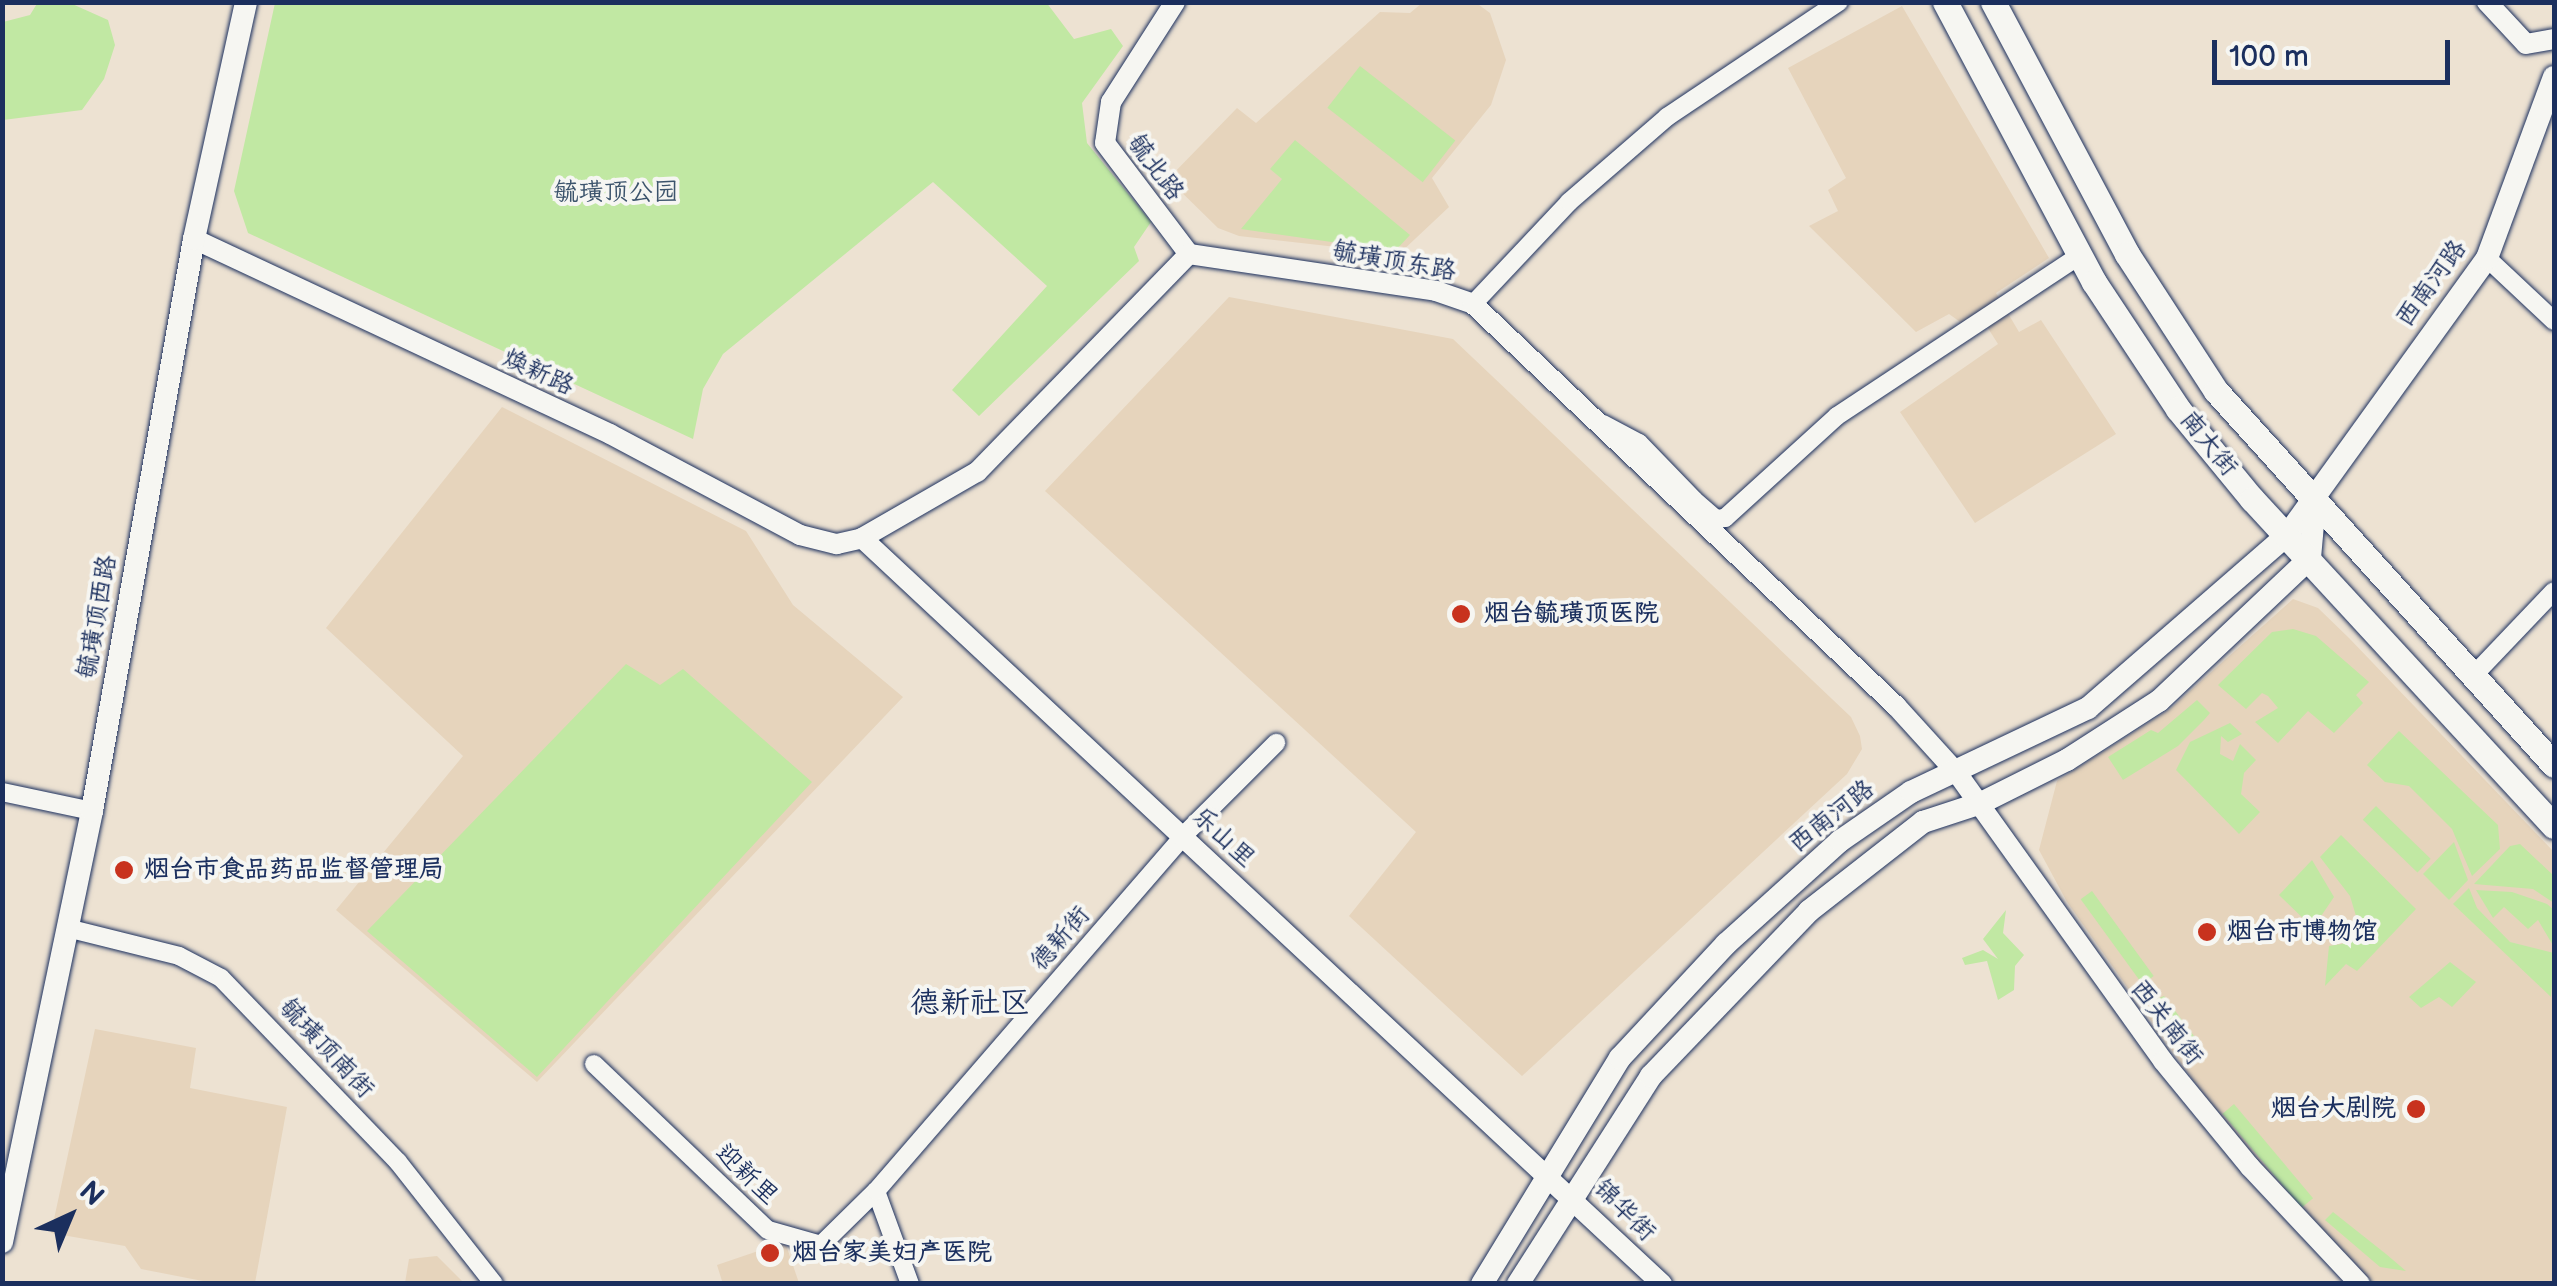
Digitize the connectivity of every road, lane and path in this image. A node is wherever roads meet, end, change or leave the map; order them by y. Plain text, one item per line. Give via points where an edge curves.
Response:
1 (246, 2) edge
2 (1175, 2) edge
3 (1838, 2) edge
4 (1945, 2) edge
5 (1993, 2) edge
6 (2487, 2) edge
7 (2554, 38) edge
8 (2554, 77) edge
9 (194, 239) junction
10 (1190, 254) junction
11 (2080, 256) junction
12 (2488, 258) junction
13 (1473, 304) junction
14 (2554, 321) edge
15 (1603, 424) junction
16 (2315, 502) junction
17 (2288, 534) junction
18 (862, 538) junction
19 (2310, 558) junction
20 (2554, 591) edge
21 (2473, 676) junction
22 (1276, 742) dead end
23 (2554, 765) edge
24 (1957, 773) junction
25 (2, 792) edge
26 (1980, 803) junction
27 (92, 811) junction
28 (2554, 826) edge
29 (1184, 836) junction
30 (67, 928) junction
31 (594, 1064) dead end
32 (1550, 1174) junction
33 (876, 1191) junction
34 (1574, 1195) junction
35 (2, 1242) edge
36 (494, 1284) edge
37 (910, 1284) edge
38 (1482, 1284) edge
39 (1518, 1284) edge
40 (1662, 1284) edge
41 (2360, 1284) edge

1 - 9 main road, 毓璜顶西路
2 - 10 street, 毓北路 via 1111,102 1105,142
3 - 13 street via 1667,117 1569,202
4 - 11 main road, 南大街
5 - 16 main road, 南大街 via 2182,342 2216,391
6 - 7 street via 2526,44
8 - 12 main road, 西南河路
9 - 18 street, 焕新路 via 610,434 800,535 838,544
9 - 27 main road, 毓璜顶西路
10 - 13 street, 毓璜顶东路 via 1436,291
10 - 18 street via 977,472
11 - 15 street via 1837,416 1725,518 1716,519 1639,444
11 - 17 main road, 南大街 via 2178,409
12 - 14 street
12 - 16 main road, 西南河路 via 2350,441
13 - 15 street, 毓璜顶东路
15 - 24 street, 毓璜顶东路
16 - 17 main road, 西南河路
16 - 19 main road, 西南河路
16 - 21 main road, 南大街
17 - 19 main road, 南大街
17 - 24 main road, 西南河路 via 2088,708
18 - 29 street, 乐山里
19 - 26 main road via 2159,701 2066,760
19 - 28 main road, 南大街
20 - 21 street
21 - 23 main road, 南大街
22 - 29 street, 德新街
24 - 26 street, 西关南街
24 - 32 main road, 西南河路 via 1911,792 1840,842 1673,996 1620,1058
25 - 27 street
26 - 34 main road via 1923,822 1809,911 1651,1076
26 - 41 street, 西关南街 via 2162,1061 2250,1168
27 - 30 main road, 毓璜顶西路
29 - 32 street, 乐山里
29 - 33 street, 德新街
30 - 35 main road, 毓璜顶西路
30 - 36 street, 毓璜顶南街 via 179,956 221,978 398,1162
31 - 33 street, 迎新里 via 768,1230 821,1245
32 - 34 street, 锦华街
32 - 38 main road, 西南河路
33 - 37 street
34 - 39 main road
34 - 40 street, 锦华街

